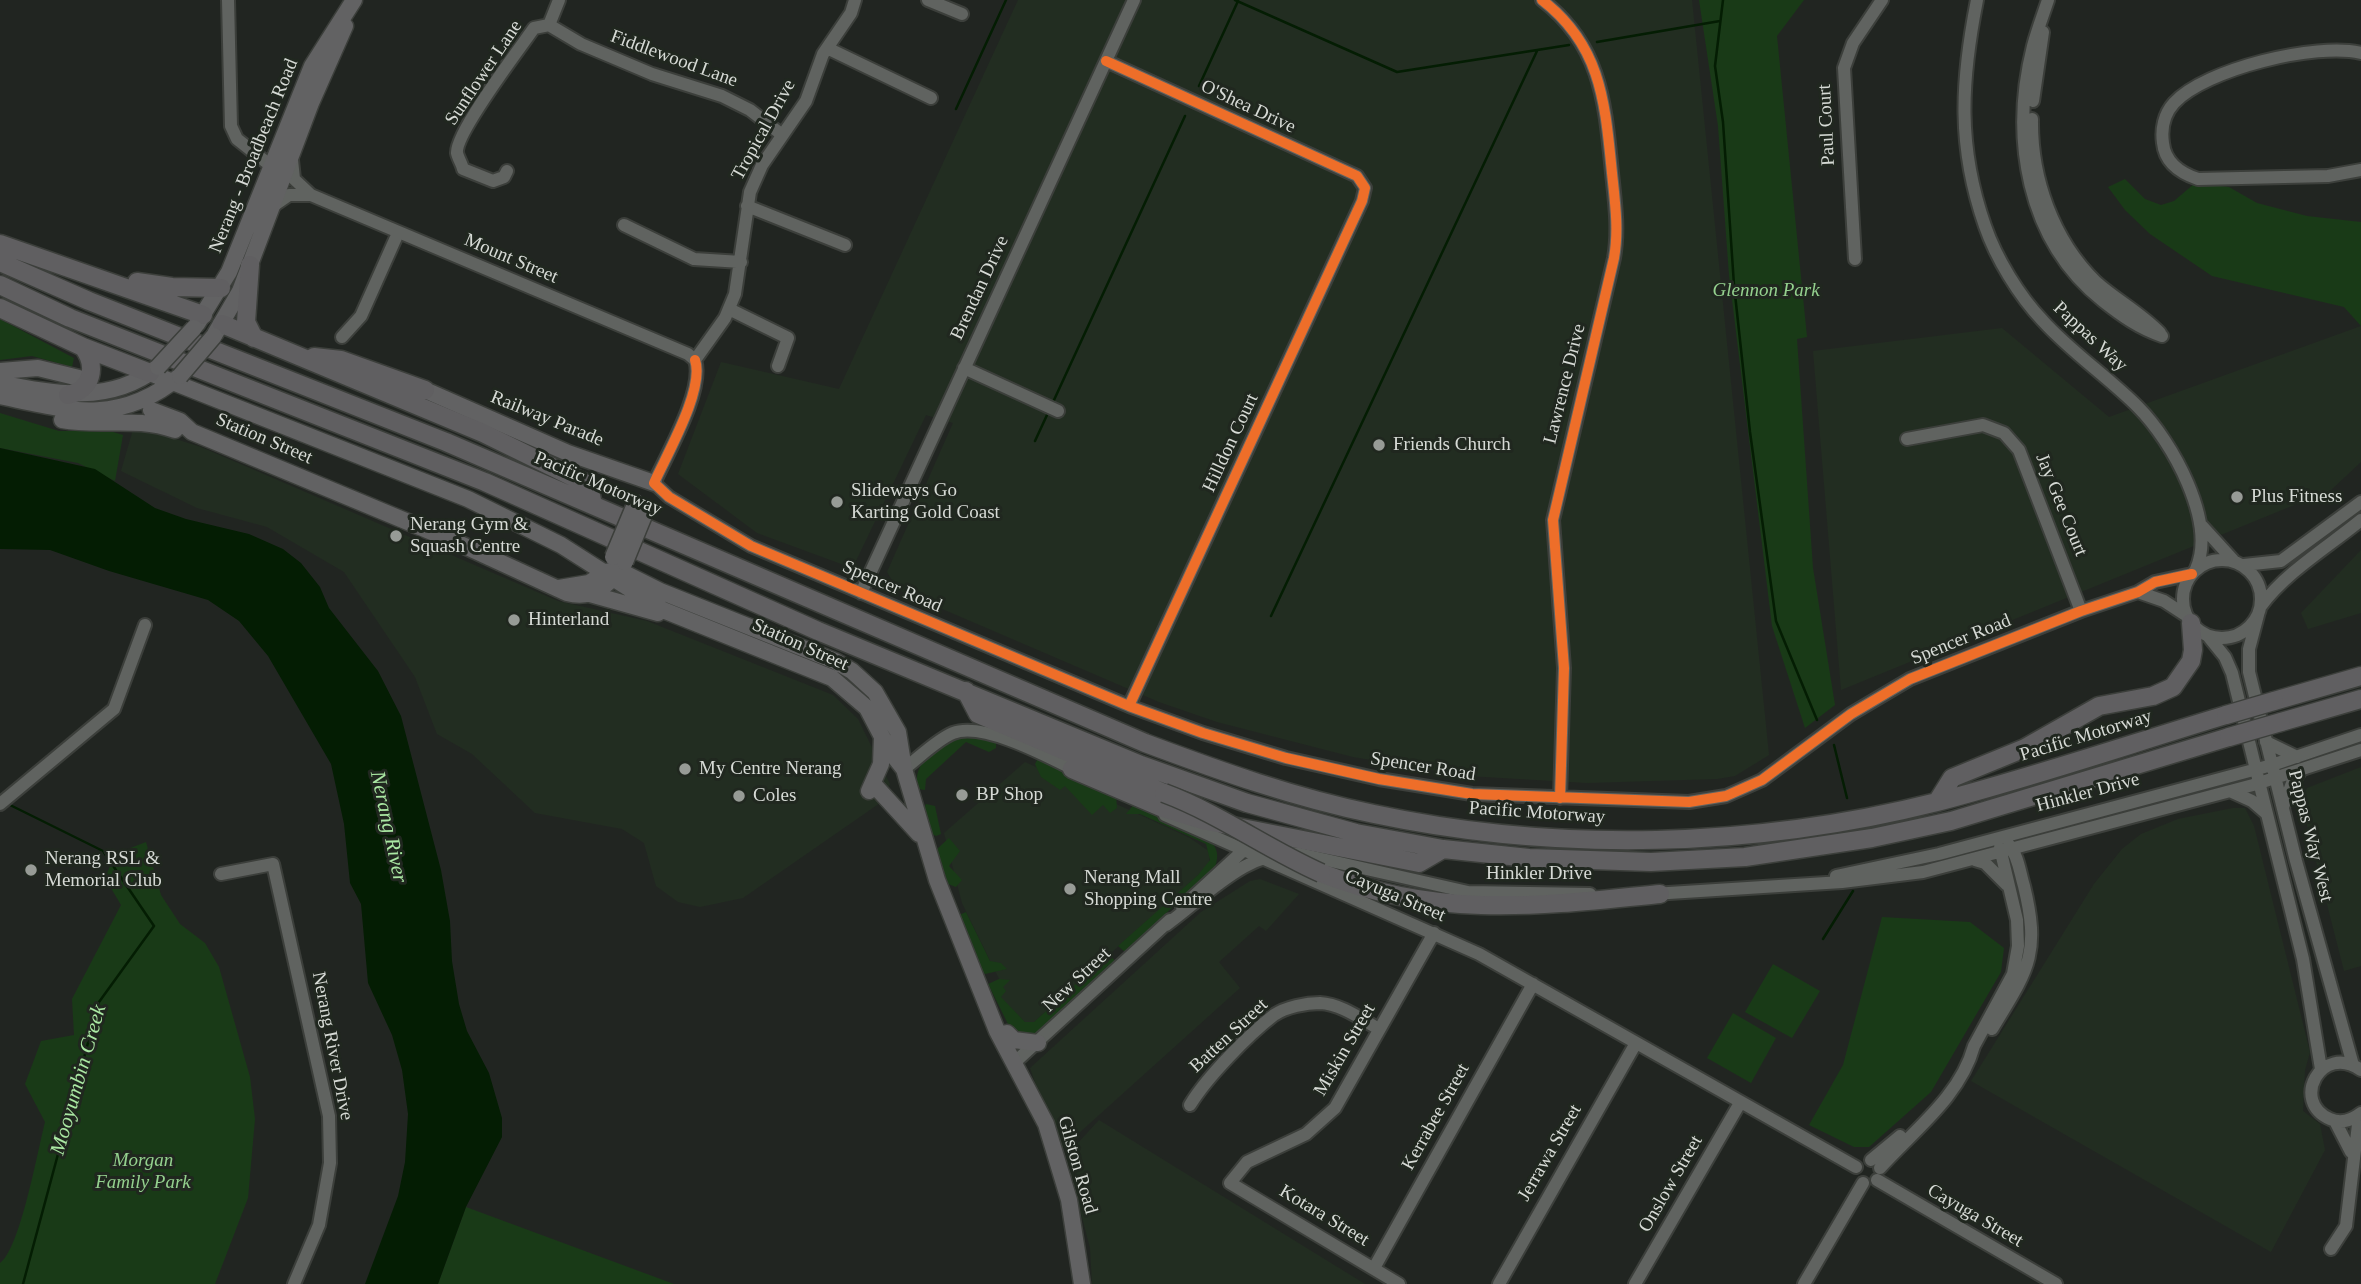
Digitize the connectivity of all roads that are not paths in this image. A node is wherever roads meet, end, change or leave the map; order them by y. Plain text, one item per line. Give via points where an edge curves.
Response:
1 (228, 0) edge
2 (356, 0) edge
3 (559, 0) edge
4 (855, 0) edge
5 (928, 0) edge
6 (1134, 0) edge
7 (1542, 0) edge
8 (1882, 0) edge
9 (1977, 0) edge
10 (2047, 4) edge
11 (962, 14) dead end
12 (549, 25) junction
13 (827, 48) junction
14 (2361, 53) edge
15 (1107, 61) junction
16 (931, 98) dead end
17 (782, 134) junction
18 (283, 165) junction
19 (2361, 170) edge
20 (507, 171) dead end
21 (1365, 194) joint
22 (310, 195) junction
23 (747, 205) junction
24 (273, 206) junction
25 (624, 225) dead end
26 (398, 233) junction
27 (0, 244) edge
28 (845, 245) dead end
29 (1855, 259) dead end
30 (0, 262) edge
31 (741, 262) junction
32 (250, 265) junction
33 (72, 268) junction
34 (0, 285) edge
35 (221, 288) junction
36 (0, 308) edge
37 (729, 309) junction
38 (198, 321) junction
39 (218, 330) junction
40 (2158, 331) dead end
41 (342, 337) dead end
42 (254, 338) junction
43 (83, 347) junction
44 (300, 358) junction
45 (695, 360) junction
46 (778, 366) dead end
47 (964, 369) junction
48 (154, 370) junction
49 (0, 371) edge
50 (79, 379) dead end
51 (177, 379) junction
52 (0, 383) edge
53 (425, 390) joint
54 (68, 395) junction
55 (0, 396) edge
56 (0, 405) edge
57 (151, 410) dead end
58 (1058, 411) dead end
59 (184, 428) junction
60 (1907, 439) dead end
61 (654, 483) junction
62 (593, 505) junction
63 (2359, 507) edge
64 (2361, 520) edge
65 (2202, 525) junction
66 (577, 555) junction
67 (2238, 563) junction
68 (614, 571) junction
69 (2194, 572) junction
70 (559, 588) junction
71 (2138, 592) junction
72 (861, 593) junction
73 (590, 594) junction
74 (2081, 611) junction
75 (2260, 611) junction
76 (687, 620) junction
77 (2189, 620) junction
78 (145, 625) dead end
79 (2208, 636) junction
80 (2361, 676) edge
81 (966, 691) junction
82 (2361, 699) edge
83 (1129, 706) junction
84 (2361, 735) edge
85 (882, 736) junction
86 (2266, 742) junction
87 (2251, 749) junction
88 (2361, 750) edge
89 (2297, 757) junction
90 (904, 769) junction
91 (1072, 769) junction
92 (2256, 769) junction
93 (2302, 770) junction
94 (2274, 772) junction
95 (2225, 777) junction
96 (2259, 783) junction
97 (2229, 791) junction
98 (1560, 798) junction
99 (2140, 800) junction
100 (1937, 802) junction
101 (0, 804) edge
102 (2283, 807) junction
103 (2161, 810) junction
104 (2268, 815) junction
105 (2001, 835) junction
106 (1216, 839) junction
107 (2043, 841) junction
108 (927, 845) junction
109 (1443, 849) junction
110 (1241, 851) junction
111 (2006, 851) junction
112 (1300, 854) junction
113 (1257, 858) junction
114 (1974, 860) junction
115 (1222, 868) junction
116 (221, 874) dead end
117 (2021, 876) junction
118 (1823, 881) junction
119 (2009, 887) junction
120 (1660, 894) junction
121 (1166, 925) junction
122 (955, 926) junction
123 (1434, 933) junction
124 (1533, 984) junction
125 (1379, 1029) junction
126 (1007, 1033) junction
127 (1038, 1043) junction
128 (1636, 1043) junction
129 (1971, 1058) junction
130 (1014, 1063) junction
131 (2357, 1068) edge
132 (2321, 1069) junction
133 (1740, 1102) junction
134 (1190, 1105) dead end
135 (2360, 1114) edge
136 (2335, 1121) junction
137 (2353, 1155) junction
138 (1856, 1167) junction
139 (1876, 1170) junction
140 (1230, 1183) joint
141 (1863, 1183) junction
142 (2331, 1249) dead end
143 (1374, 1268) junction
144 (294, 1284) edge
145 (1082, 1284) edge
146 (1399, 1284) edge
147 (1499, 1284) edge
148 (1635, 1284) edge
149 (1804, 1284) edge
150 (2056, 1284) edge

1 - 18 street via 231,126 237,139
2 - 18 main road, Nerang - Broadbeach Road
2 - 18 main road, Nerang - Broadbeach Road via 312,66
3 - 12 street, Sunflower Lane
4 - 13 street, Tropical Drive
5 - 11 street
6 - 15 street, Brendan Drive
7 - 98 street, Lawrence Drive via 1575,32 1601,84 1617,236 1553,520 1564,678
8 - 29 street, Paul Court via 1853,43 1844,68
9 - 65 street, Pappas Way via 1962,94 1965,137 1985,227 2011,278 2042,321 2152,425 2185,481
10 - 40 street via 2028,73 2024,139 2032,192 2050,242 2084,286 2141,329
12 - 17 street, Fiddlewood Lane via 652,74 722,96
12 - 20 street, Sunflower Lane via 534,28 527,37 482,102 457,152 463,169 480,177 493,181
13 - 16 street
13 - 17 street, Tropical Drive via 806,101
14 - 19 street via 2324,49 2211,76 2174,102 2162,132 2163,150 2171,164 2198,179 2328,176
15 - 21 street, O'Shea Drive via 1357,176
15 - 47 street, Brendan Drive
17 - 23 street, Tropical Drive via 762,165
18 - 22 street
18 - 24 main road, Nerang - Broadbeach Road
18 - 35 main road, Nerang - Broadbeach Road
21 - 83 street, Hilldon Court
22 - 24 street via 289,195
22 - 26 street, Mount Street
23 - 28 street
23 - 31 street, Tropical Drive
24 - 32 main road, Nerang - Broadbeach Road
25 - 31 street via 694,259
26 - 41 street via 361,316
26 - 45 street, Mount Street
27 - 33 highway
30 - 62 highway, Pacific Motorway
31 - 37 street, Tropical Drive
32 - 39 main road, Nerang - Broadbeach Road
32 - 42 highway via 247,326
33 - 35 highway via 151,285
33 - 38 highway
34 - 81 highway via 70,318 472,477 733,594
35 - 38 main road, Nerang - Broadbeach Road
36 - 43 highway
37 - 45 street, Tropical Drive
37 - 46 street via 788,338
38 - 39 main road
38 - 48 main road, Nerang - Broadbeach Road, bridge
39 - 42 highway
39 - 51 main road, Nerang - Broadbeach Road, bridge
42 - 44 highway
43 - 48 highway
43 - 54 highway via 91,359 92,375 84,387
44 - 53 highway via 341,360
44 - 62 highway via 553,466 589,485
45 - 61 street via 696,383
47 - 58 street
47 - 72 street, Brendan Drive
48 - 51 main road
48 - 54 main road via 111,391
49 - 50 main road via 38,368
51 - 55 main road, Nerang - Broadbeach Road via 138,402 102,411 65,410
51 - 66 main road via 468,499
52 - 54 main road
53 - 61 main road, Railway Parade via 568,453
56 - 59 main road via 74,422 136,421
57 - 59 main road via 180,421
59 - 70 main road, Station Street
60 - 74 street, Jay Gee Court via 1983,425 2004,433 2019,450
61 - 68 main road, bridge
61 - 72 street, Spencer Road via 669,497 751,546
62 - 100 highway, Pacific Motorway via 1145,743 1249,781 1373,814 1529,836 1666,839 1799,828
63 - 67 street via 2281,561
64 - 75 street via 2281,580
65 - 67 street, Pappas Way
65 - 69 street, Pappas Way via 2202,556
66 - 68 main road
66 - 70 main road via 576,573
67 - 69 street via 2220,559
67 - 75 street via 2259,583
68 - 70 main road via 589,583
68 - 73 main road
68 - 76 main road, Station Street via 652,604
68 - 90 main road, Station Street via 822,654 852,671 875,692 892,718 903,747
69 - 71 street, Spencer Road via 2155,582
69 - 77 street via 2183,595
70 - 73 main road, Station Street
71 - 74 street, Spencer Road
71 - 77 street via 2164,601
72 - 83 street, Spencer Road
73 - 76 main road, Station Street
74 - 98 street, Spencer Road via 1927,671 1851,714 1762,780 1726,796 1689,802
75 - 79 street via 2243,632 2232,637
75 - 86 street, Pappas Way West via 2248,662
76 - 85 main road, Station Street via 832,678 867,708
77 - 79 street
77 - 100 highway via 2190,662 2173,687 2153,696 2099,706 2025,748 1952,778
78 - 101 street via 114,709
79 - 87 street, Pappas Way West via 2232,673
80 - 100 highway, Pacific Motorway, bridge
81 - 109 highway via 1213,792 1321,824
81 - 120 highway, bridge via 978,714 1201,809 1321,873 1391,895 1479,907
82 - 109 highway, bridge via 1951,821 1802,849 1651,862 1540,859
83 - 98 street, Spencer Road via 1241,746 1331,769 1472,794
84 - 89 street, Hinkler Drive
85 - 90 main road, Station Street
85 - 108 main road via 882,763 872,789 907,818
86 - 89 street
86 - 94 street, Pappas Way West
87 - 92 street, Pappas Way West
87 - 95 street
88 - 93 street, Hinkler Drive
89 - 94 street, Hinkler Drive
90 - 91 street, Cayuga Street via 948,736 970,731 1017,744
90 - 108 main road, Gilston Road
91 - 106 street, Cayuga Street
91 - 109 highway via 1163,808 1210,822 1419,863
92 - 94 street, Hinkler Drive
92 - 95 street, Hinkler Drive
92 - 96 street, Pappas Way West
93 - 94 street, Hinkler Drive
93 - 102 street
94 - 96 street, Hinkler Drive
94 - 102 street, Pappas Way West
95 - 99 street, Hinkler Drive
96 - 97 street, Hinkler Drive
96 - 104 street, Pappas Way West
97 - 103 street, Hinkler Drive
97 - 104 street via 2252,801
99 - 103 street
99 - 105 street, Hinkler Drive
102 - 131 street, Pappas Way West
103 - 107 street, Hinkler Drive
104 - 132 street, Pappas Way West via 2303,960
105 - 111 street
105 - 118 street, Hinkler Drive
106 - 110 street, Cayuga Street
106 - 115 street
107 - 111 street, Hinkler Drive
107 - 117 street via 2030,852
108 - 122 main road, Gilston Road
110 - 112 street, Hinkler Drive via 1266,844
110 - 113 street, Cayuga Street
110 - 115 street, New Street
111 - 114 street, Hinkler Drive
111 - 117 street
111 - 119 street
112 - 113 street, Hinkler Drive via 1280,852
112 - 120 street, Hinkler Drive via 1478,894
113 - 121 street, New Street
113 - 123 street, Cayuga Street
114 - 118 street, Hinkler Drive via 1901,876
114 - 119 street via 1985,863
115 - 121 street, New Street
116 - 144 street, Nerang River Drive via 273,864 329,1116 330,1163 319,1225
117 - 129 street via 2033,940 2030,961
118 - 120 street, Hinkler Drive
119 - 129 street via 2018,932 2013,974
121 - 127 street, New Street
122 - 126 main road, Gilston Road
122 - 130 main road, Gilston Road
123 - 124 street, Cayuga Street
123 - 125 street, Miskin Street
124 - 128 street, Cayuga Street
124 - 143 street, Kerrabee Street
125 - 134 street, Batten Street via 1323,1003 1275,1014 1202,1086
125 - 140 street, Miskin Street via 1326,1119 1306,1134 1247,1161
126 - 127 main road via 1014,1040
126 - 130 main road, Gilston Road
127 - 130 street, New Street
128 - 133 street, Cayuga Street
128 - 147 street, Jerrawa Street
129 - 139 street via 1935,1112
130 - 145 main road, Gilston Road via 1046,1124 1069,1200
131 - 132 street via 2333,1063
132 - 136 street via 2311,1093 2315,1107
133 - 138 street, Cayuga Street
133 - 148 street, Onslow Street
135 - 136 street
135 - 137 street
136 - 137 street
137 - 142 street via 2346,1226
138 - 139 street via 1864,1160
138 - 141 street
139 - 141 street
139 - 150 street, Cayuga Street
140 - 143 street, Kotara Street
141 - 149 street
143 - 146 street, Kotara Street

